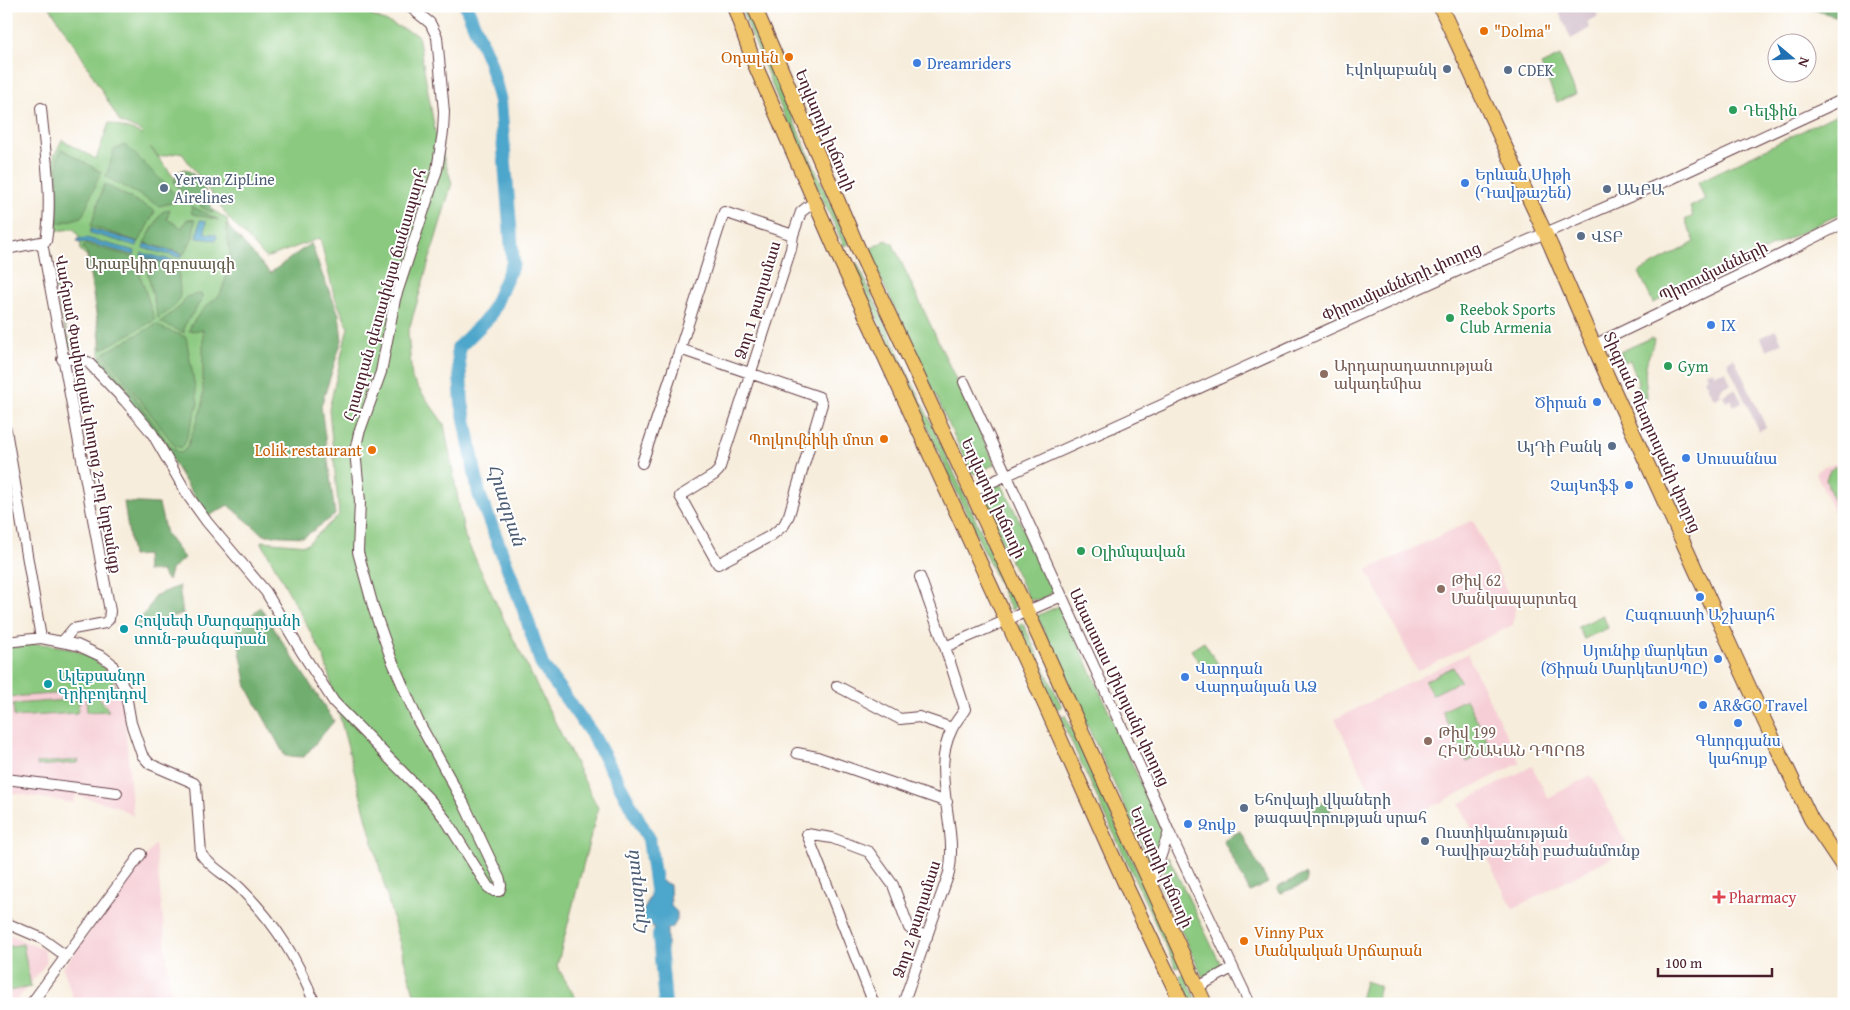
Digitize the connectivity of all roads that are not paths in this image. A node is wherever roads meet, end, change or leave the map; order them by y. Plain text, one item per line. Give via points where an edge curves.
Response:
1 (409, 6) edge
2 (734, 6) edge
3 (754, 6) edge
4 (1440, 6) edge
5 (1445, 6) edge
6 (1844, 98) edge
7 (41, 108) dead end
8 (815, 201) junction
9 (1844, 223) edge
10 (1547, 233) junction
11 (793, 235) junction
12 (38, 244) junction
13 (858, 248) junction
14 (6, 249) edge
15 (838, 255) junction
16 (1596, 344) junction
17 (680, 349) junction
18 (62, 359) junction
19 (750, 373) junction
20 (964, 382) dead end
21 (6, 430) edge
22 (642, 463) dead end
23 (1006, 474) junction
24 (972, 491) junction
25 (920, 578) dead end
26 (1062, 596) junction
27 (1027, 611) junction
28 (1006, 621) junction
29 (41, 638) junction
30 (63, 641) junction
31 (6, 642) edge
32 (945, 647) junction
33 (837, 686) dead end
34 (952, 728) junction
35 (797, 754) dead end
36 (6, 779) edge
37 (117, 794) dead end
38 (947, 802) junction
39 (1169, 832) junction
40 (141, 854) dead end
41 (1844, 857) edge
42 (1844, 868) edge
43 (1151, 884) junction
44 (6, 923) edge
45 (927, 937) junction
46 (66, 956) junction
47 (1232, 968) junction
48 (1198, 987) junction
49 (31, 1004) edge
50 (315, 1004) edge
51 (874, 1004) edge
52 (903, 1004) edge
53 (1182, 1004) edge
54 (1205, 1004) edge
55 (1250, 1004) edge

1 - 18 street, Հրազդան գետափնյա ճանապարհ via 430,23 437,37 443,132 437,170 395,299 381,372 355,451 360,501 358,552 391,658 418,721 464,804 500,880 502,886 499,891 488,887 431,801 334,702 266,592 189,497 152,433 88,362
2 - 8 main road
3 - 13 main road, Եղվարդի խճուղի
4 - 10 main road, Տիգրան Պետրոսյանի փողոց
5 - 10 main road, Տիգրան Պետրոսյանի փողոց
6 - 10 street, Փիրումյանների փողոց
7 - 12 street, Վահրամ Փափազյան փողոց 2-րդ նրբանցք via 48,183 48,226 46,241
8 - 11 street, Ձոր 1 թաղամաս via 801,212
8 - 15 main road
9 - 16 street, Պիրումյանների
10 - 16 main road, Տիգրան Պետրոսյանի փողոց
10 - 23 street, Փիրումյանների փողոց
11 - 17 street, Ձոր 1 թաղամաս via 724,212
11 - 19 street, Ձոր 1 թաղամաս
12 - 14 street
12 - 18 street, Վահրամ Փափազյան փողոց 2-րդ նրբանցք via 43,248
13 - 15 main road
13 - 24 main road, Եղվարդի խճուղի
15 - 28 main road
16 - 41 main road, Տիգրան Պետրոսյանի փողոց via 1808,796
16 - 42 main road, Տիգրան Պետրոսյանի փողոց via 1802,800
17 - 19 street, Ձոր 1 թաղամաս
17 - 22 street, Ձոր 1 թաղամաս
18 - 30 street, Վահրամ Փափազյան փողոց 2-րդ նրբանցք via 110,611 110,619 105,623 73,629
19 - 19 street, Ձոր 1 թաղամաս via 819,398 822,404 784,525 772,535 718,564 680,496 719,470
20 - 23 street, Անաստաս Միկոյանի փողոց
21 - 29 street
23 - 24 street, Փիրումյանների փողոց
23 - 26 street, Անաստաս Միկոյանի փողոց
24 - 27 main road, Եղվարդի խճուղի
25 - 32 street
26 - 27 street
26 - 39 street, Անաստաս Միկոյանի փողոց
27 - 28 street
27 - 43 main road, Եղվարդի խճուղի
28 - 32 street
28 - 53 main road
29 - 30 street
29 - 31 street
30 - 50 street via 91,650 110,663 125,688 131,723 142,755 150,764 194,783 201,854 253,901 276,930 291,950
32 - 34 street, Ձոր 2 թաղամաս via 965,710
33 - 34 street via 900,719 919,717
34 - 38 street, Ձոր 2 թաղամաս via 942,771
35 - 38 street via 817,757
36 - 37 street
38 - 45 street, Ձոր 2 թաղամաս via 953,856
39 - 43 street
39 - 47 street, Անաստաս Միկոյանի փողոց
40 - 46 street
43 - 48 main road, Եղվարդի խճուղի
44 - 46 street via 41,938
45 - 51 street, Ձոր 2 թաղամաս via 909,928 893,885 869,852 832,838 807,834
45 - 52 street, Ձոր 2 թաղամաս
46 - 49 street
47 - 48 street
47 - 55 street, Անաստաս Միկոյանի փողոց
48 - 54 main road, Եղվարդի խճուղի

